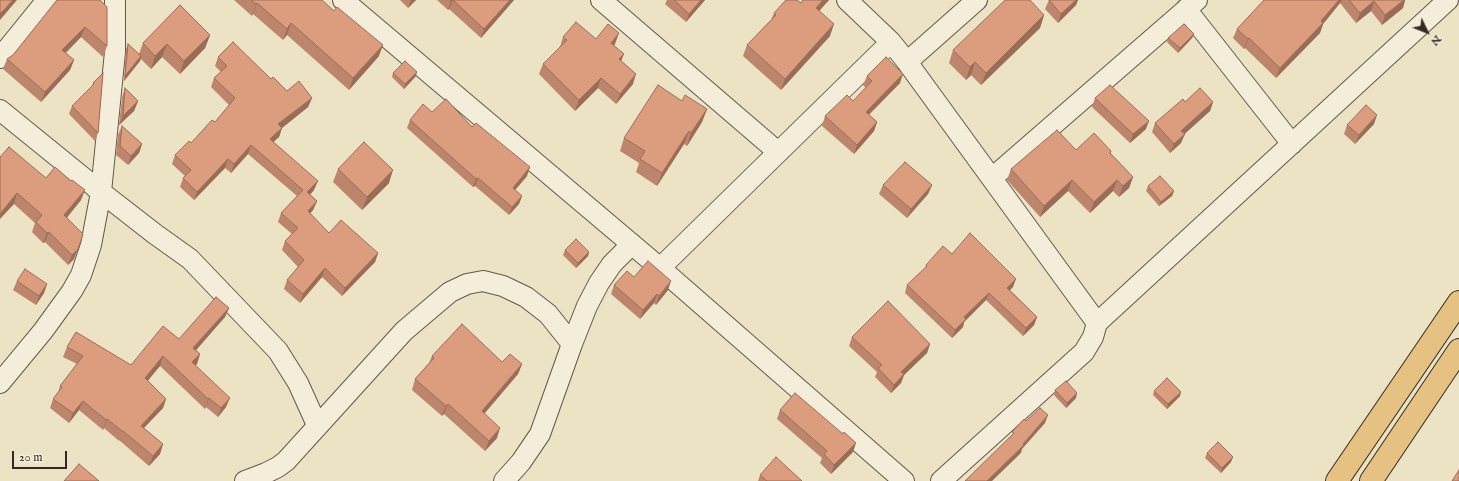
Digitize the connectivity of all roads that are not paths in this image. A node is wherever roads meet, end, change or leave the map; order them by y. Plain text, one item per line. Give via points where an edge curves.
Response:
1 (47, 0) edge
2 (115, 0) edge
3 (343, 0) edge
4 (601, 0) edge
5 (847, 0) edge
6 (977, 0) edge
7 (1448, 0) edge
8 (1191, 4) edge
9 (891, 42) junction
10 (0, 58) edge
11 (907, 62) junction
12 (0, 110) edge
13 (1292, 144) junction
14 (778, 152) junction
15 (992, 178) junction
16 (101, 192) junction
17 (632, 244) junction
18 (660, 268) junction
19 (1459, 302) edge
20 (1097, 324) junction
21 (572, 344) junction
22 (1459, 350) edge
23 (0, 383) edge
24 (318, 425) junction
25 (266, 477) edge
26 (245, 481) edge
27 (504, 481) edge
28 (904, 481) edge
29 (941, 481) edge
30 (1337, 481) edge
31 (1371, 481) edge

1 - 10 street
2 - 16 street via 115,52
3 - 17 street
4 - 14 street
5 - 9 street
6 - 11 street
7 - 13 street
8 - 13 street
8 - 15 street
9 - 11 street
9 - 14 street
11 - 15 street
12 - 16 street
13 - 20 street
14 - 18 street
15 - 20 street
16 - 23 street via 91,245 81,275 43,330
16 - 24 street via 190,259 278,351 298,383
17 - 18 street
17 - 21 street via 599,282
18 - 28 street
19 - 30 highway
20 - 29 street via 1084,352
21 - 24 street via 548,314 526,298 503,286 483,281 467,284 450,292 404,331
21 - 27 street via 540,434
22 - 31 highway
24 - 25 street via 286,461
25 - 26 street

